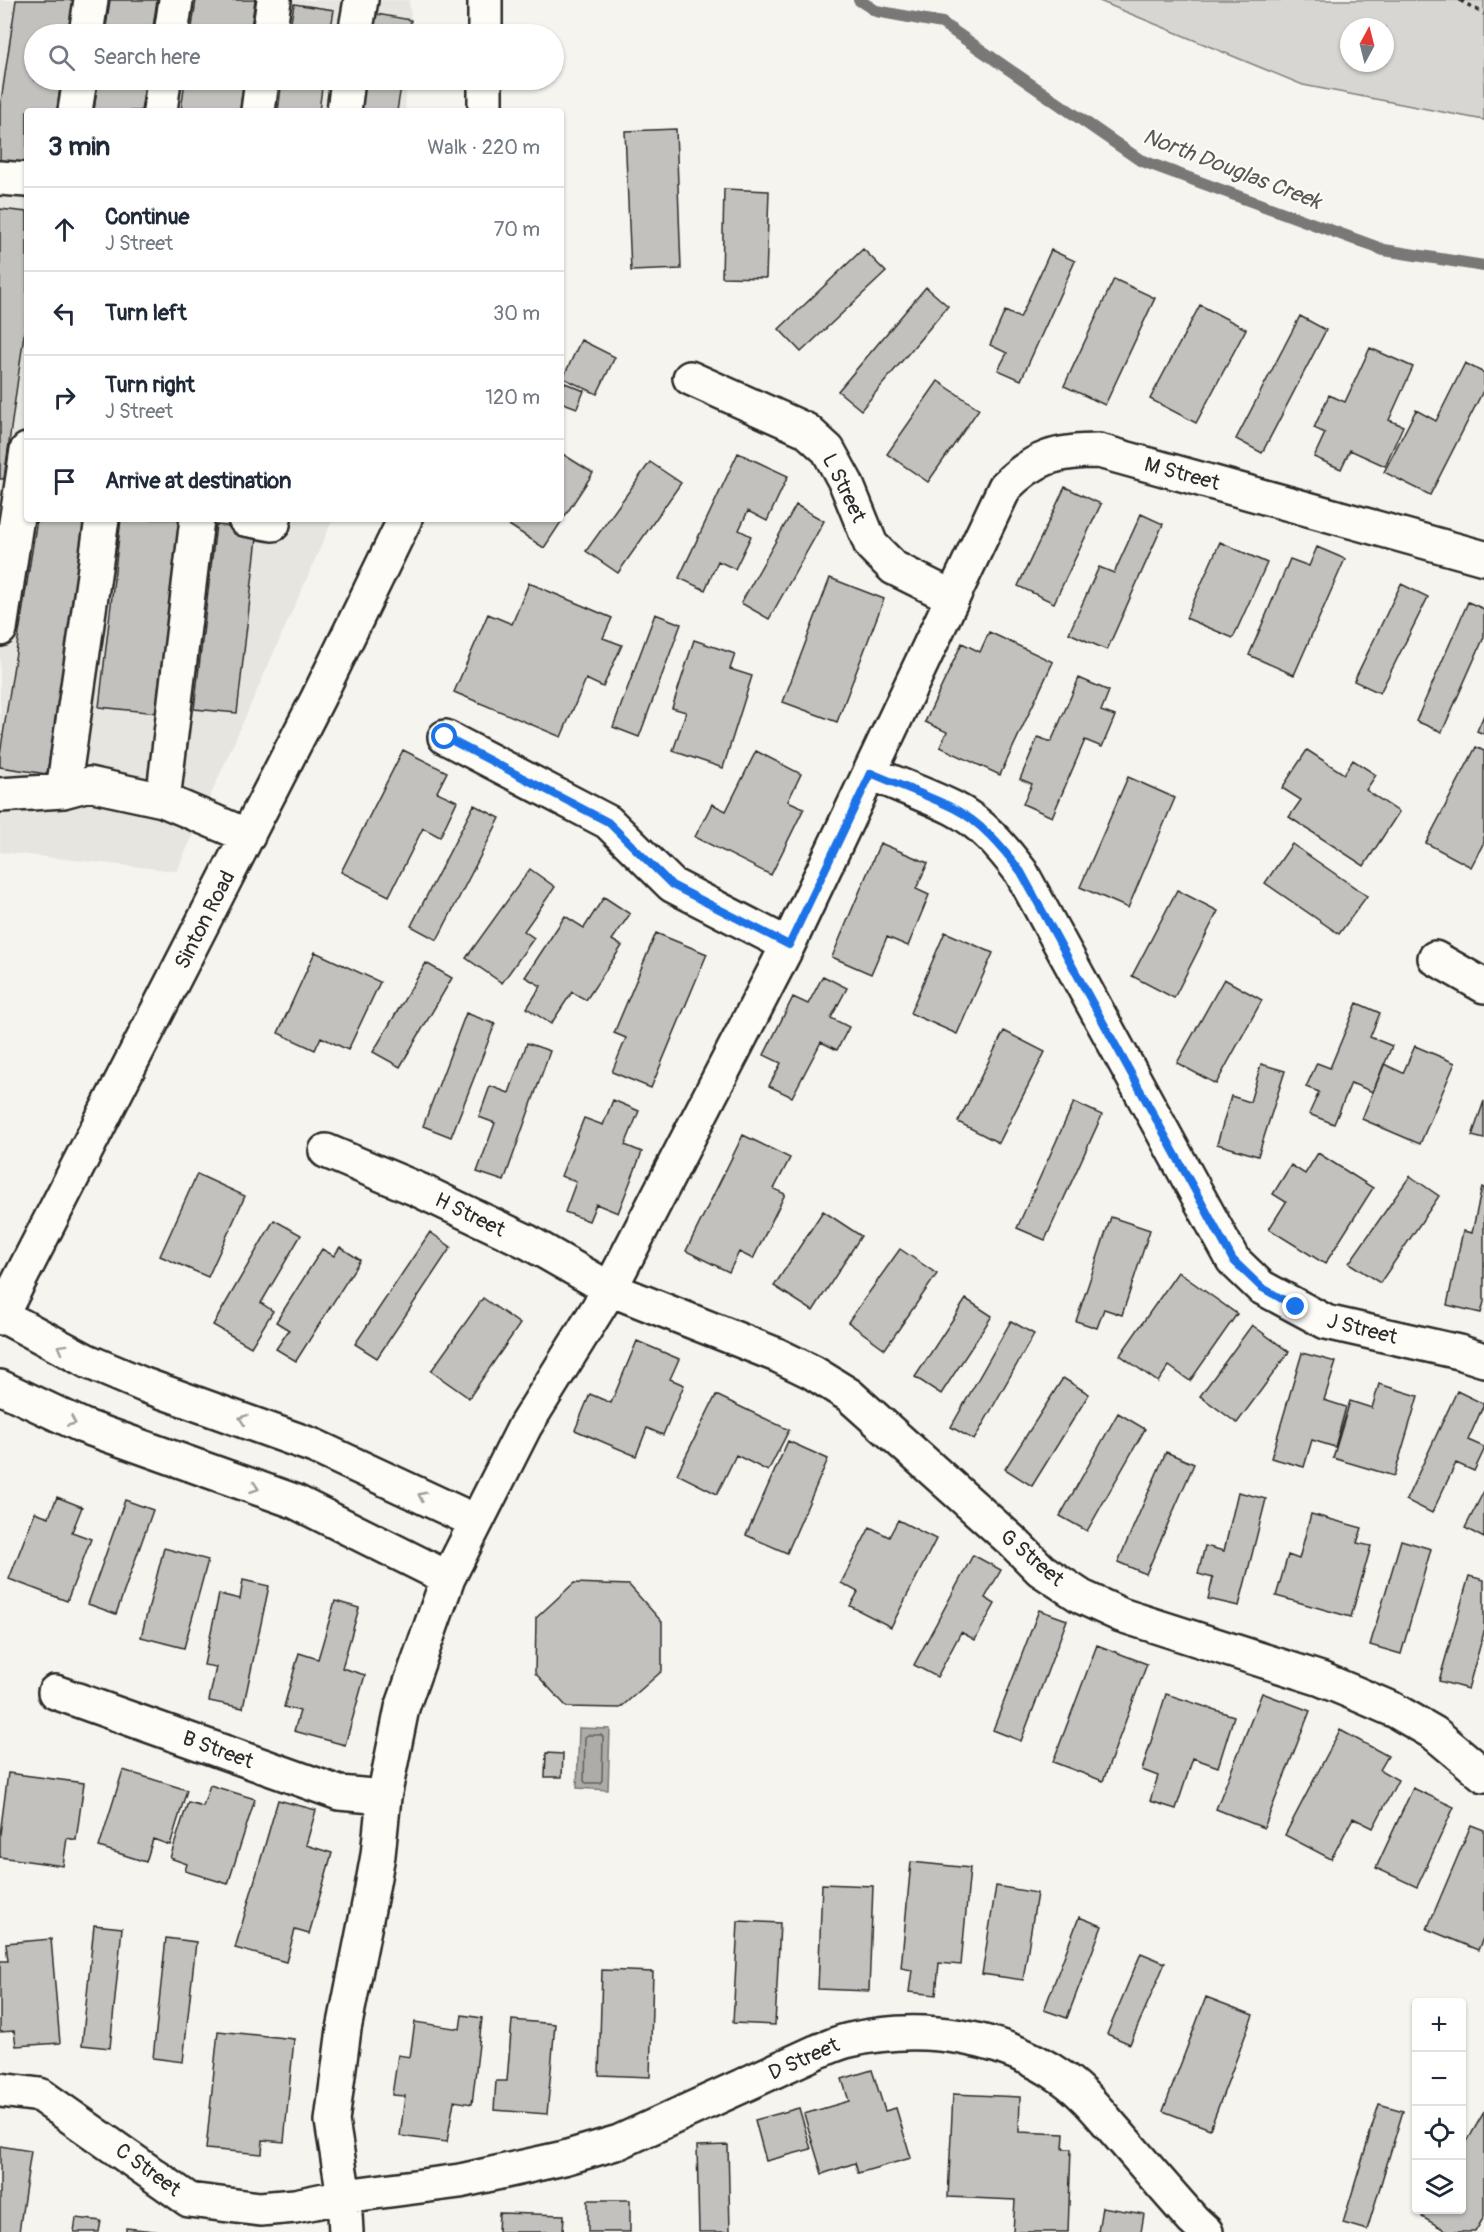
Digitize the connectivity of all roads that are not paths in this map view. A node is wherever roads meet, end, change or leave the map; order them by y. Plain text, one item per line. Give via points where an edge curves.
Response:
1 (91, 0) edge
2 (176, 0) edge
3 (273, 0) edge
4 (361, 0) edge
5 (485, 0) edge
6 (87, 24) edge
7 (172, 24) edge
8 (270, 24) edge
9 (357, 24) edge
10 (485, 24) edge
11 (78, 90) edge
12 (163, 90) edge
13 (261, 90) edge
14 (347, 90) edge
15 (485, 90) edge
16 (75, 108) edge
17 (160, 108) edge
18 (258, 108) edge
19 (344, 108) edge
20 (485, 108) edge
21 (0, 178) edge
22 (24, 180) edge
23 (690, 378) dead end
24 (24, 460) edge
25 (16, 487) edge
26 (102, 522) edge
27 (197, 522) edge
28 (404, 522) edge
29 (1484, 558) edge
30 (952, 597) junction
31 (0, 629) edge
32 (445, 737) dead end
33 (871, 773) junction
34 (63, 791) junction
35 (0, 795) edge
36 (163, 800) junction
37 (248, 836) junction
38 (789, 945) junction
39 (1435, 958) dead end
40 (1484, 986) edge
41 (326, 1151) dead end
42 (610, 1289) junction
43 (1, 1316) edge
44 (1484, 1360) edge
45 (0, 1387) edge
46 (475, 1521) junction
47 (448, 1578) junction
48 (55, 1692) dead end
49 (1484, 1775) edge
50 (384, 1797) junction
51 (0, 2090) edge
52 (345, 2196) junction
53 (346, 2232) edge
54 (1206, 2232) edge

1 - 6 street
2 - 7 street
3 - 8 street
4 - 9 street
5 - 10 street
11 - 16 street
12 - 17 street
13 - 18 street
14 - 19 street
15 - 20 street
21 - 22 street
23 - 30 street, L Street via 806,430 828,450 871,545 894,568
24 - 25 street
25 - 31 street
26 - 34 street
27 - 36 street
28 - 37 street, Sinton Road
29 - 30 street, M Street via 1099,452 1068,451 1022,470 1005,487
30 - 33 street, M Street
32 - 38 street via 608,822 672,885
33 - 38 street, M Street
33 - 44 street, J Street via 954,808 1002,847 1021,872 1233,1260 1261,1287 1326,1322
34 - 35 street
34 - 36 street via 89,784
36 - 37 street
37 - 43 street, Sinton Road
38 - 42 street, M Street
39 - 40 street
41 - 42 street, H Street via 528,1242
42 - 46 street, M Street via 525,1426
42 - 49 street, G Street via 777,1355 849,1395 1041,1570 1082,1597 1121,1615 1321,1678 1394,1710 1434,1733
46 -> 43 street via 314,1446 87,1361
45 -> 47 street via 82,1426 294,1501
46 - 47 street, M Street
47 - 50 street, M Street via 402,1708
48 - 50 street, B Street via 339,1793
50 - 52 street, M Street via 378,1855 344,2029 332,2121
51 - 52 street, C Street via 40,2095 189,2200 260,2209
52 - 53 street, M Street
52 - 54 street, D Street via 460,2181 564,2158 618,2142 849,2040 918,2033 995,2044 1064,2079

